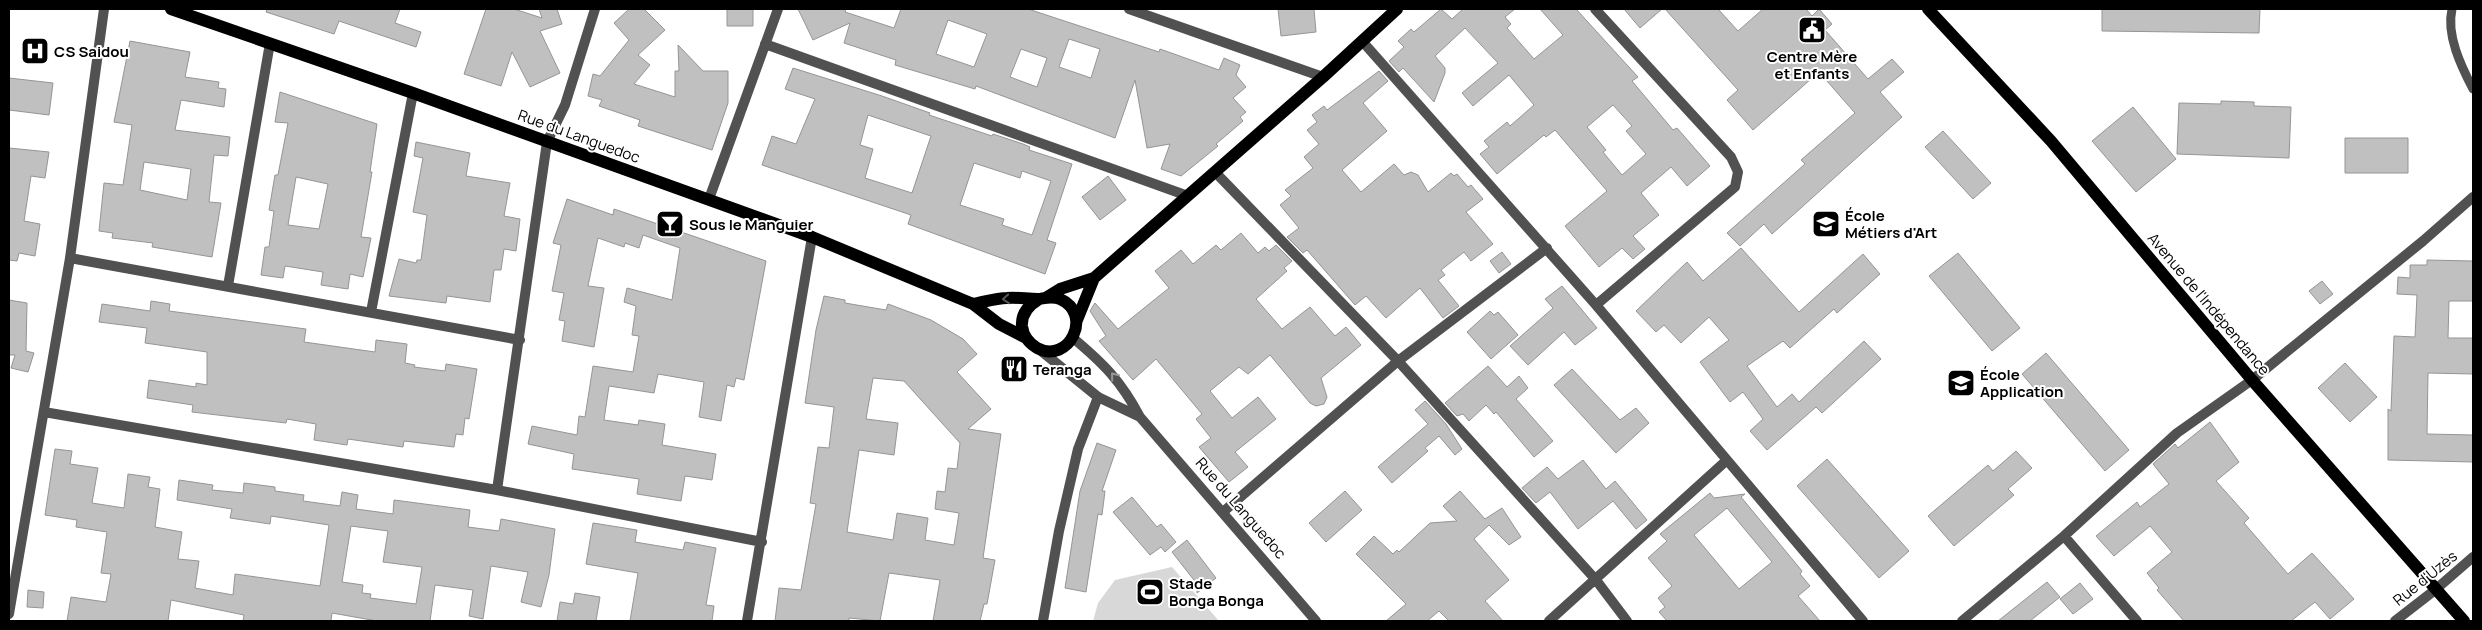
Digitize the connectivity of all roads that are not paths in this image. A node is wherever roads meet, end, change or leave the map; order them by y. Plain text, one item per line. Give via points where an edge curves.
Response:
1 (104, 9) edge
2 (171, 9) edge
3 (595, 9) edge
4 (778, 9) edge
5 (1129, 9) edge
6 (1397, 9) edge
7 (1596, 9) edge
8 (1928, 9) edge
9 (2452, 9) edge
10 (1362, 41) junction
11 (270, 43) junction
12 (765, 44) junction
13 (1323, 77) junction
14 (2473, 89) edge
15 (413, 93) junction
16 (548, 142) junction
17 (1215, 172) junction
18 (1188, 196) junction
19 (2473, 197) edge
20 (709, 199) junction
21 (812, 237) junction
22 (1547, 248) junction
23 (70, 258) junction
24 (1094, 278) junction
25 (228, 286) junction
26 (1043, 298) junction
27 (973, 304) junction
28 (1596, 306) junction
29 (371, 312) junction
30 (1077, 320) junction
31 (1026, 338) junction
32 (1073, 338) junction
33 (520, 340) junction
34 (1040, 350) junction
35 (1398, 361) junction
36 (2252, 380) junction
37 (1098, 396) junction
38 (44, 412) junction
39 (1140, 417) junction
40 (1727, 460) junction
41 (497, 490) junction
42 (1223, 512) junction
43 (2064, 536) junction
44 (762, 542) junction
45 (2473, 557) edge
46 (1596, 580) junction
47 (2435, 590) junction
48 (9, 614) edge
49 (747, 621) edge
50 (1043, 621) edge
51 (1316, 621) edge
52 (1549, 621) edge
53 (1627, 621) edge
54 (1863, 621) edge
55 (1962, 621) edge
56 (2138, 621) edge
57 (2395, 621) edge
58 (2464, 621) edge

1 - 23 street
2 - 11 main road, Rue du Languedoc
3 - 16 street via 565,105
4 - 12 street
5 - 13 street
6 - 10 main road
7 - 28 street via 1732,157 1738,172 1735,187
8 - 36 main road, Avenue de l'Indépendance via 2051,142
9 - 14 lane via 2453,40 2462,70
10 - 13 main road
10 - 22 street
11 - 15 main road, Rue du Languedoc
11 - 25 street
12 - 18 street
12 - 20 street
13 - 17 main road
15 - 16 main road, Rue du Languedoc
15 - 29 street
16 - 20 main road, Rue du Languedoc
16 - 33 street
17 - 18 main road
17 - 35 street
18 - 24 main road
19 - 36 street
20 - 21 main road, Rue du Languedoc
21 - 27 main road, Rue du Languedoc
21 - 44 street
22 - 28 street
22 - 35 street
23 - 25 street
23 - 38 street
24 - 26 main road
24 - 30 main road
25 - 29 street
26 -> 27 main road via 1007,298
26 - 30 main road via 1055,297 1070,306
26 - 31 main road via 1025,311 1022,320
27 - 31 main road, Rue du Languedoc via 999,324
28 - 40 street
29 - 33 street
30 - 32 main road
31 - 34 main road
32 - 34 main road via 1059,350
39 -> 32 street via 1126,391 1104,363
33 - 41 street
34 - 37 street
35 - 42 street
35 - 46 street
36 - 43 street via 2178,433
36 - 47 main road, Avenue de l'Indépendance
37 - 39 street
37 - 50 street via 1078,449
38 - 41 street
38 - 48 street
39 - 42 street, Rue du Languedoc
40 - 46 street
40 - 54 street
41 - 44 street
42 - 51 street, Rue du Languedoc
43 - 55 street
43 - 56 street
44 - 49 street
45 - 47 street, Rue d'Uzès
46 - 52 street
46 - 53 street
47 - 57 street, Rue d'Uzès
47 - 58 main road, Avenue de l'Indépendance

